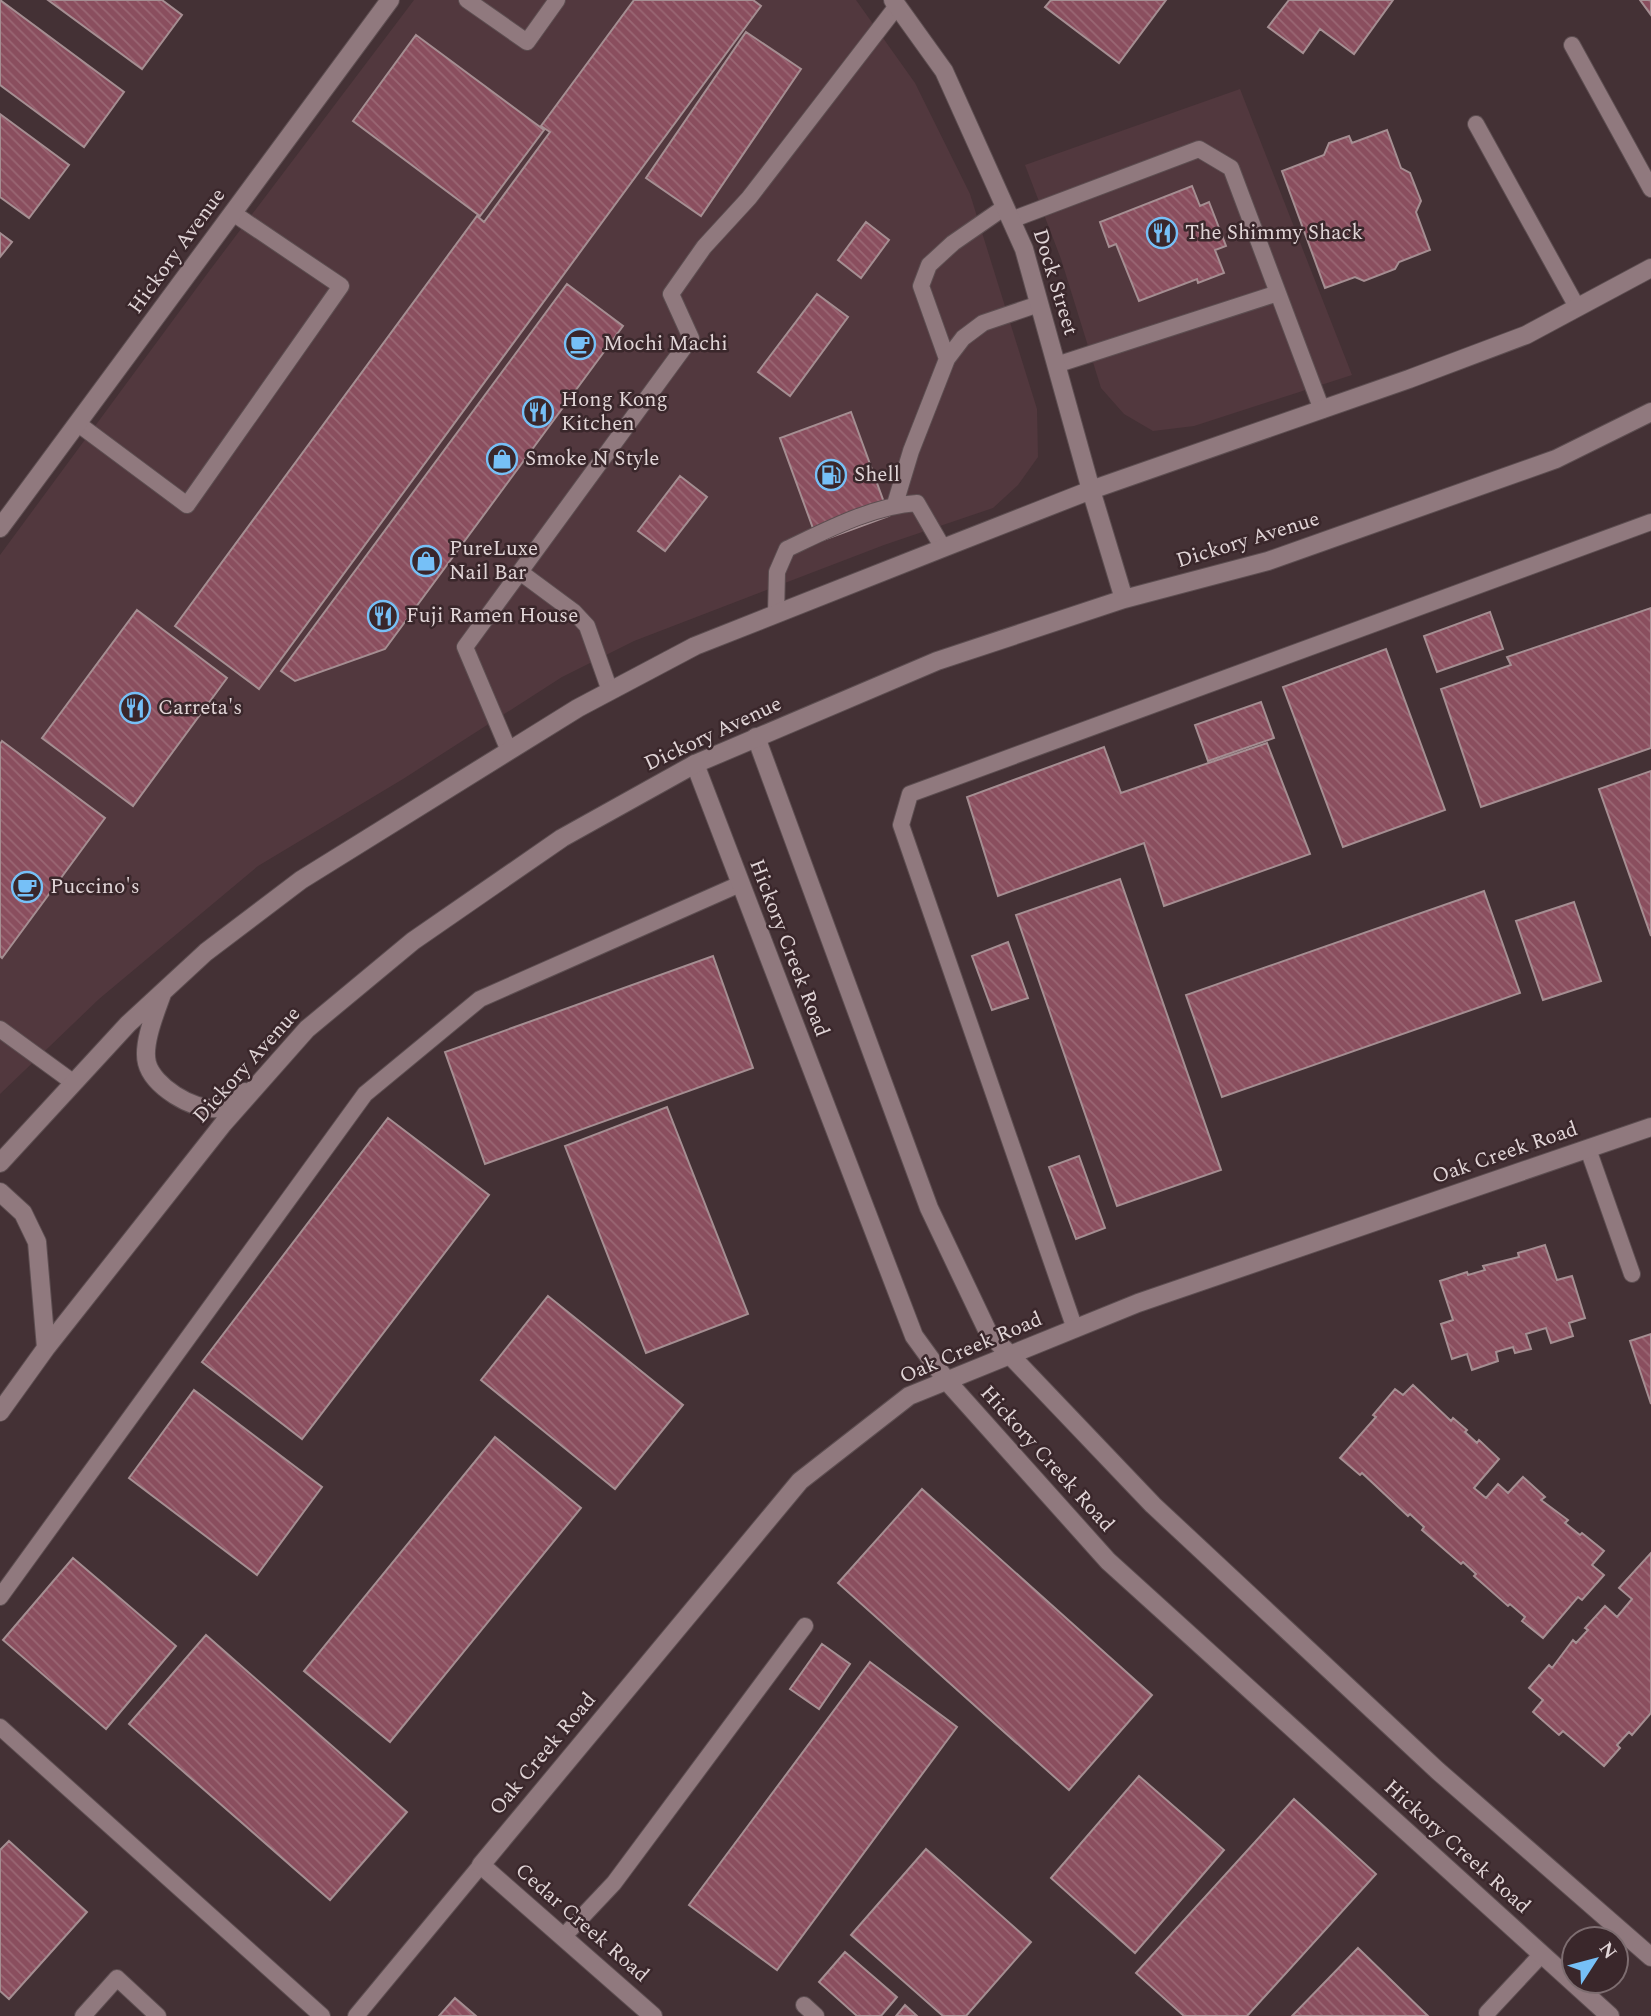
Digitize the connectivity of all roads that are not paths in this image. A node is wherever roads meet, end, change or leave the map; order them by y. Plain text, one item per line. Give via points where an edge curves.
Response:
1 (390, 0) edge
2 (467, 0) edge
3 (557, 0) edge
4 (895, 3) edge
5 (1572, 45) dead end
6 (1476, 124) dead end
7 (1651, 189) edge
8 (233, 213) junction
9 (1008, 214) junction
10 (1651, 268) edge
11 (1278, 293) junction
12 (1039, 304) junction
13 (1577, 307) junction
14 (947, 359) junction
15 (1056, 365) junction
16 (1322, 410) junction
17 (1651, 412) edge
18 (77, 423) junction
19 (1091, 490) junction
20 (895, 504) junction
21 (1651, 523) edge
22 (0, 528) edge
23 (943, 548) junction
24 (520, 572) junction
25 (1124, 599) junction
26 (776, 614) junction
27 (610, 691) junction
28 (756, 737) junction
29 (509, 751) junction
30 (695, 764) junction
31 (740, 884) junction
32 (164, 991) junction
33 (0, 1029) edge
34 (74, 1083) junction
35 (257, 1085) junction
36 (1651, 1128) edge
37 (1588, 1149) junction
38 (0, 1163) edge
39 (0, 1192) edge
40 (1632, 1274) dead end
41 (1075, 1329) junction
42 (46, 1348) junction
43 (1010, 1357) junction
44 (946, 1380) junction
45 (0, 1412) edge
46 (0, 1597) edge
47 (805, 1626) dead end
48 (0, 1727) edge
49 (481, 1865) junction
50 (563, 1937) junction
51 (1542, 1954) junction
52 (1651, 1957) edge
53 (1487, 2012) dead end
54 (83, 2016) edge
55 (158, 2016) edge
56 (322, 2016) edge
57 (355, 2016) edge
58 (653, 2016) edge
59 (1610, 2016) edge

1 - 8 main road, Hickory Avenue
2 - 3 lane via 527,42
4 - 9 main road, Dock Street via 944,71
4 - 24 lane via 671,294 691,338
5 - 7 lane
6 - 13 lane
8 - 18 main road, Hickory Avenue
8 - 18 lane via 341,286 187,505
9 - 11 lane via 1199,149 1231,168
9 - 12 main road, Dock Street via 1024,249
9 - 14 lane via 953,243 929,265 921,286
10 - 13 main road
11 - 15 lane
11 - 16 lane
12 - 14 lane via 983,323 963,338
12 - 15 main road, Dock Street
13 - 16 main road via 1526,335
14 - 20 lane
15 - 19 main road, Dock Street
16 - 19 main road
17 - 25 main road, Dickory Avenue via 1556,459 1334,538 1268,561
18 - 22 main road, Hickory Avenue
19 - 23 main road
19 - 25 main road, Dock Street
20 - 23 lane via 917,503
20 - 26 lane via 787,550 778,572
21 - 41 lane via 910,794 901,825
23 - 26 main road
24 - 27 lane via 587,626
24 - 29 lane via 465,647
25 - 28 main road, Dickory Avenue via 937,661
26 - 27 main road via 695,646
27 - 29 main road
28 - 30 main road, Dickory Avenue
28 - 43 main road, Hickory Creek Road via 929,1208 988,1332
29 - 32 main road via 301,880 205,951
30 - 31 main road, Hickory Creek Road
30 - 35 main road, Dickory Avenue via 562,838 414,940 307,1029
31 - 44 main road, Hickory Creek Road via 914,1336
31 - 46 lane via 480,999 365,1094
32 - 34 main road
32 - 35 main road via 149,1030 147,1063 164,1089 193,1105 218,1108
33 - 34 lane
34 - 38 main road
35 - 42 main road, Dickory Avenue
36 - 37 main road, Oak Creek Road
37 - 40 lane
37 - 41 main road, Oak Creek Road via 1138,1303
39 - 42 main road via 23,1213 37,1242
41 - 43 main road, Oak Creek Road
42 - 45 main road, Dickory Avenue
43 - 44 main road, Oak Creek Road
43 - 52 main road, Hickory Creek Road via 1153,1505 1438,1771
44 - 49 main road, Oak Creek Road via 909,1396 800,1481
44 - 51 main road, Hickory Creek Road via 1108,1561
47 - 50 lane via 614,1883
48 - 56 lane
49 - 50 main road, Cedar Creek Road
49 - 57 lane
50 - 58 main road, Cedar Creek Road
51 - 53 lane
51 - 59 main road, Hickory Creek Road
54 - 55 lane via 117,1978

